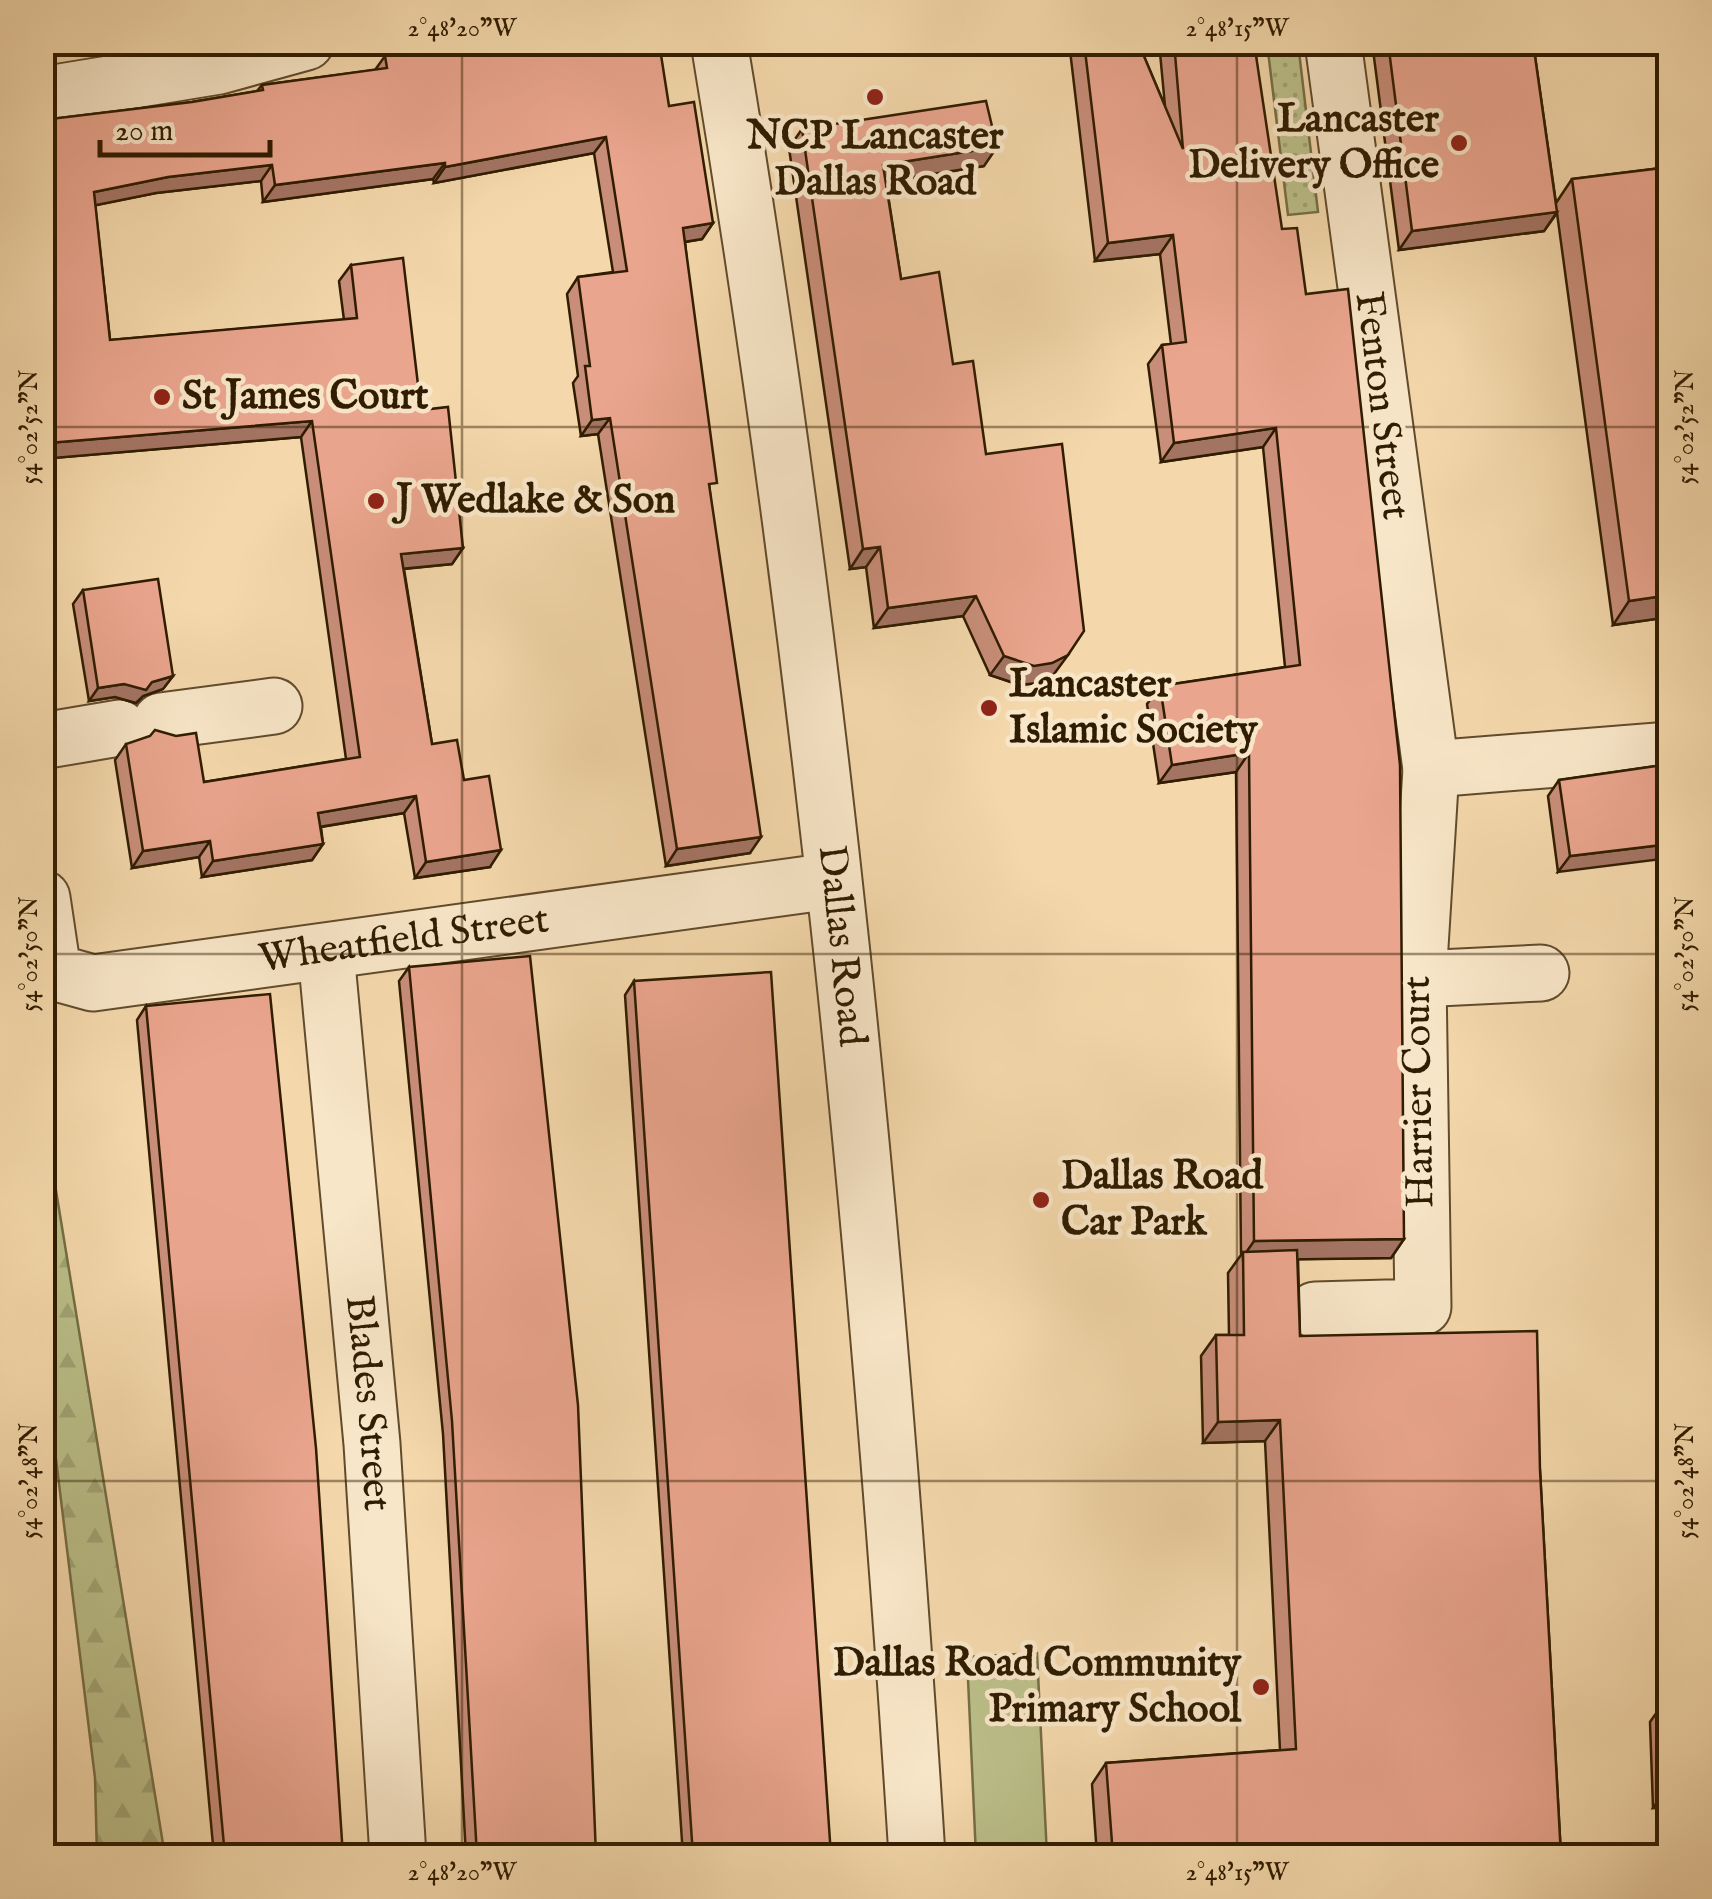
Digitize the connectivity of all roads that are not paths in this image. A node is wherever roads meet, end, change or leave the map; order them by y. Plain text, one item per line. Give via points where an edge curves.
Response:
1 (306, 42) edge
2 (719, 42) edge
3 (1332, 42) edge
4 (42, 95) edge
5 (274, 706) dead end
6 (42, 741) edge
7 (1670, 750) edge
8 (1430, 769) junction
9 (831, 881) junction
10 (42, 898) edge
11 (326, 953) junction
12 (1541, 973) dead end
13 (48, 974) edge
14 (1418, 979) junction
15 (1316, 1310) dead end
16 (398, 1856) edge
17 (917, 1856) edge

1 - 4 street via 219,66
2 - 9 street, Dallas Road via 776,400
3 - 8 street, Fenton Street
5 - 6 street
7 - 8 street
8 - 14 street, Harrier Court
9 - 11 street, Wheatfield Street
9 - 17 street, Dallas Road via 890,1426
10 - 13 street, Wheatfield Street
11 - 13 street, Wheatfield Street via 92,984
11 - 16 street, Blades Street via 372,1444
12 - 14 street
14 - 15 street, Harrier Court via 1423,1307

